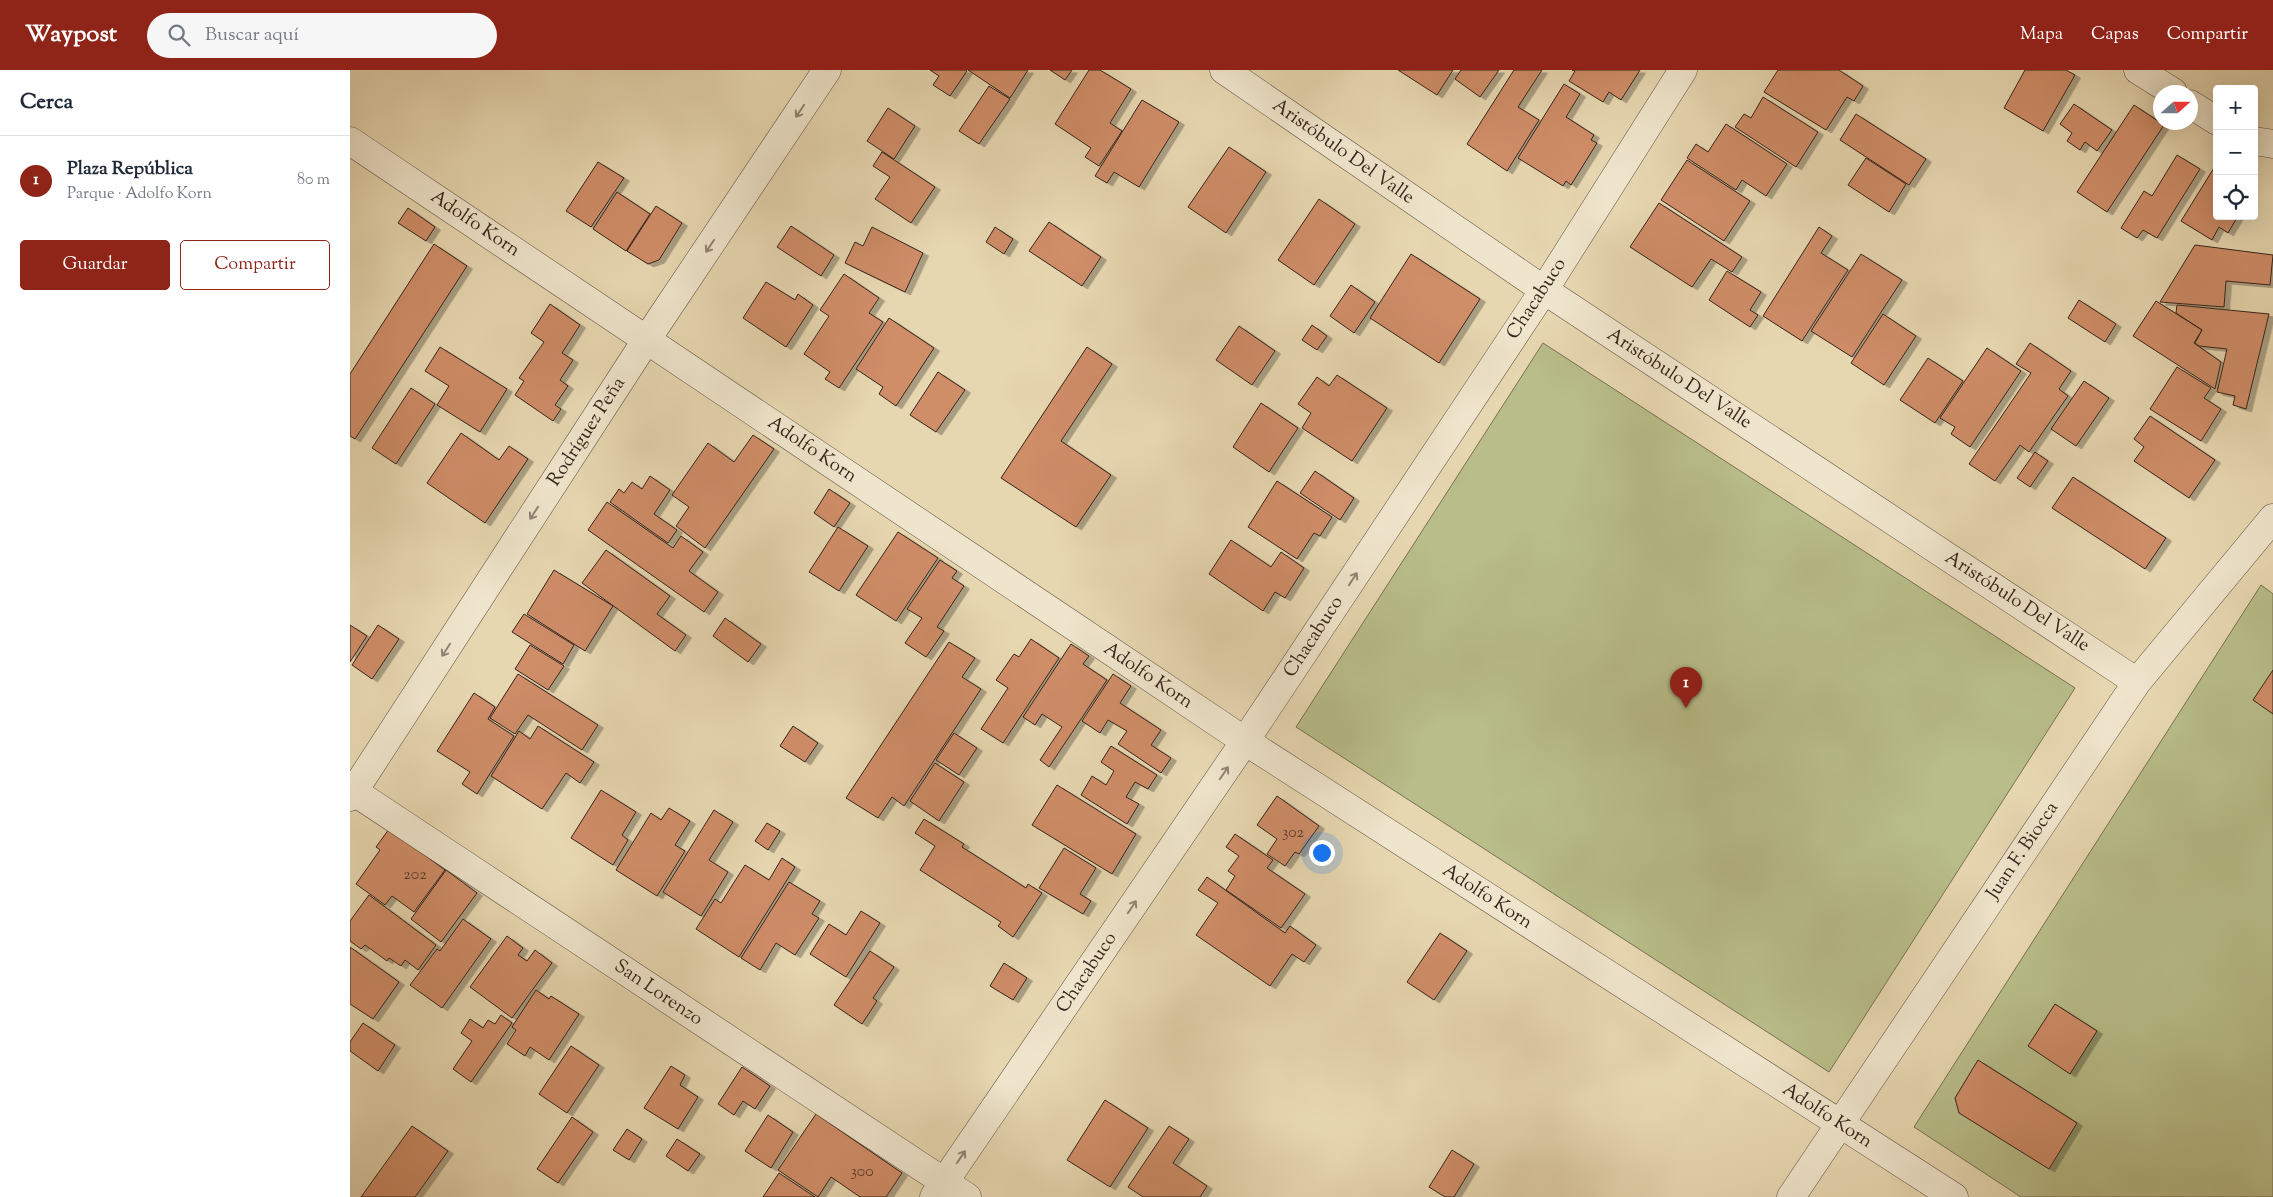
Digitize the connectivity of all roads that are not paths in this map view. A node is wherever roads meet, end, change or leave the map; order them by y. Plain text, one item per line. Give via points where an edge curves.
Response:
1 (827, 70) edge
2 (1224, 70) edge
3 (1684, 70) edge
4 (2138, 70) edge
5 (2162, 85) edge
6 (2198, 109) edge
7 (2213, 118) edge
8 (350, 141) edge
9 (2258, 142) edge
10 (2273, 144) edge
11 (1544, 290) junction
12 (647, 339) junction
13 (2273, 518) edge
14 (2138, 682) junction
15 (1245, 742) junction
16 (351, 793) edge
17 (1839, 1124) junction
18 (939, 1190) edge
19 (967, 1197) edge
20 (1791, 1197) edge
21 (1954, 1197) edge

1 -> 12 street, Rodríguez Peña
2 - 11 street, Aristóbulo Del Valle
3 - 11 street, Chacabuco
4 - 5 street
6 - 7 street
8 - 12 street, Adolfo Korn
9 - 10 street
11 - 14 street, Aristóbulo Del Valle
15 -> 11 street, Chacabuco
12 - 15 street, Adolfo Korn
12 -> 16 street, Rodríguez Peña
13 - 14 street, Juan F. Biocca
14 - 17 street, Juan F. Biocca
15 - 17 street, Adolfo Korn
18 -> 15 street, Chacabuco
16 - 18 street, San Lorenzo
17 - 20 street, Juan F. Biocca
17 - 21 street, Adolfo Korn
18 - 19 street, San Lorenzo

